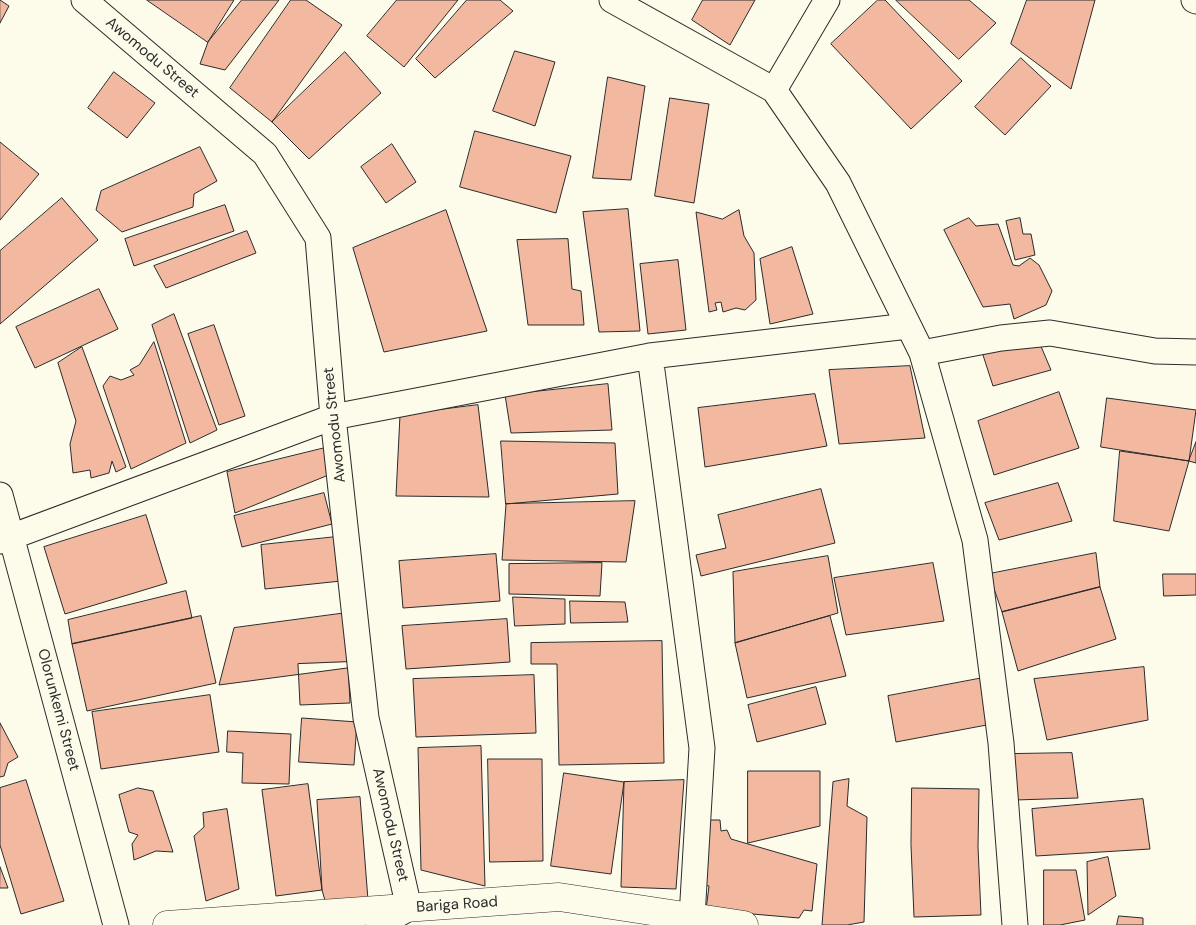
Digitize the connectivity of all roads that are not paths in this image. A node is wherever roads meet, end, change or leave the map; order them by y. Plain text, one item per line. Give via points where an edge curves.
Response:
1 (84, 0) edge
2 (612, 0) edge
3 (827, 0) edge
4 (774, 90) junction
5 (908, 326) junction
6 (1196, 352) edge
7 (922, 353) junction
8 (650, 356) junction
9 (333, 417) junction
10 (0, 495) edge
11 (5, 539) edge
12 (409, 908) junction
13 (692, 917) junction
14 (116, 925) edge
15 (167, 925) edge
16 (379, 925) edge
17 (744, 925) edge
18 (1015, 925) edge

1 - 9 street, Awomodu Street via 265,154 318,238
2 - 4 street
3 - 4 street
4 - 5 street via 838,182
5 - 7 street
5 - 8 street
6 - 7 street via 1155,351 1050,333 1001,338
7 - 18 street via 975,540 1001,743
8 - 9 street
8 - 13 street via 702,748
9 - 11 street
9 - 12 street, Awomodu Street via 366,718
10 - 11 street, Olorunkemi Street
11 - 14 street, Olorunkemi Street
12 - 13 street, Bariga Road via 559,897
12 - 15 street, Bariga Road
12 - 16 street
13 - 17 street, Bariga Road

